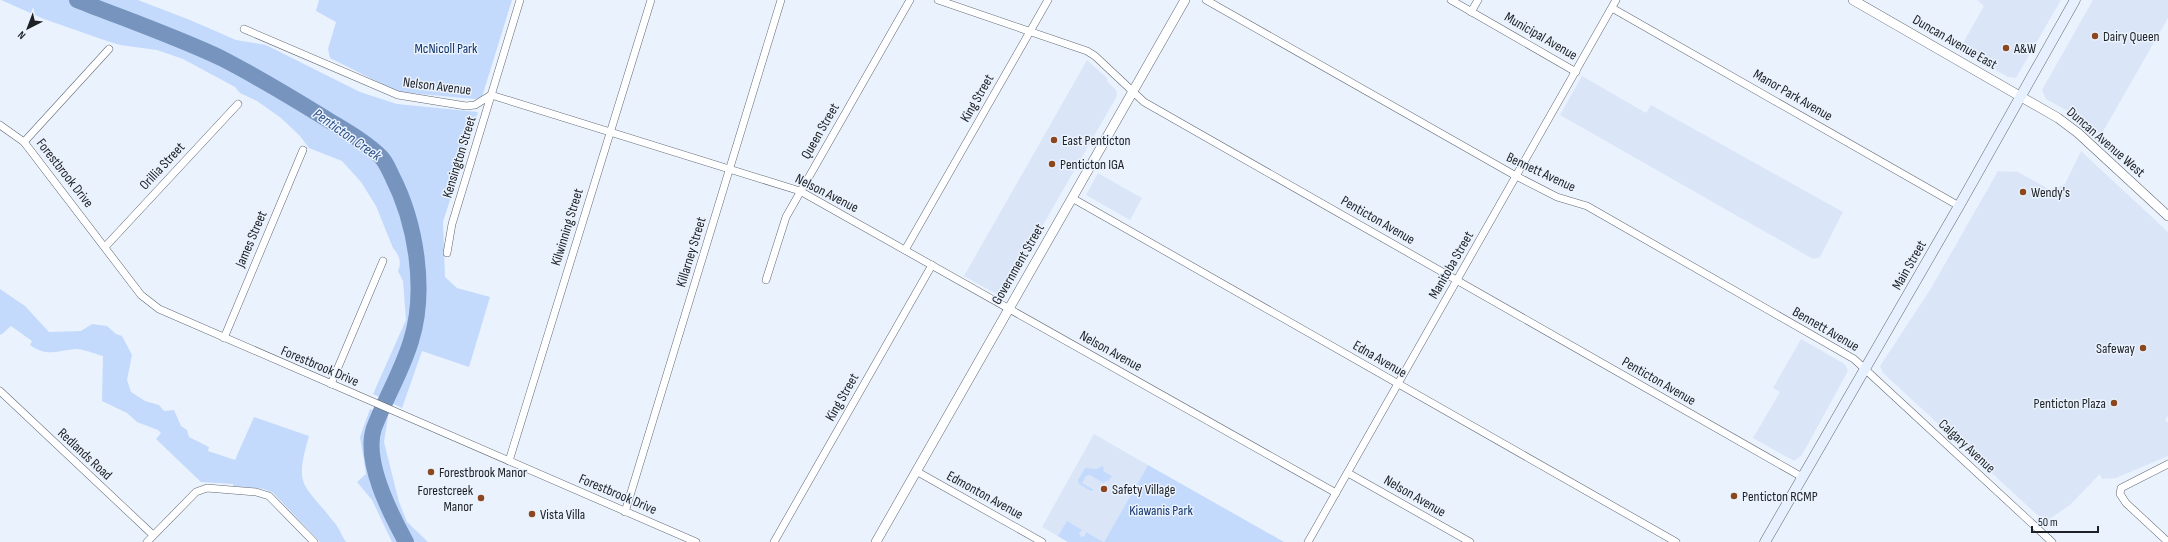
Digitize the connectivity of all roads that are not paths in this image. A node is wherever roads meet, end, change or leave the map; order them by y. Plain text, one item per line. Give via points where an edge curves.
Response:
1 (520, 0) edge
2 (651, 0) edge
3 (781, 0) edge
4 (910, 0) edge
5 (938, 0) edge
6 (1048, 0) edge
7 (1185, 0) edge
8 (1206, 0) edge
9 (1451, 0) edge
10 (1478, 0) edge
11 (1616, 0) edge
12 (1853, 0) edge
13 (2075, 0) edge
14 (1612, 8) junction
15 (1471, 12) junction
16 (244, 30) dead end
17 (1031, 31) junction
18 (109, 49) dead end
19 (1576, 72) junction
20 (1133, 91) junction
21 (491, 95) junction
22 (2021, 97) junction
23 (238, 104) dead end
24 (0, 125) edge
25 (610, 132) junction
26 (24, 142) junction
27 (303, 150) dead end
28 (729, 169) junction
29 (1516, 176) junction
30 (800, 191) junction
31 (1072, 198) junction
32 (1959, 206) junction
33 (2168, 216) edge
34 (105, 247) junction
35 (905, 250) junction
36 (447, 253) dead end
37 (383, 261) dead end
38 (932, 265) junction
39 (766, 280) dead end
40 (1457, 281) junction
41 (1008, 308) junction
42 (224, 338) junction
43 (1864, 369) junction
44 (331, 384) junction
45 (1398, 384) junction
46 (0, 391) edge
47 (509, 461) junction
48 (2168, 464) edge
49 (916, 471) junction
50 (1348, 473) junction
51 (1802, 477) junction
52 (1336, 492) junction
53 (625, 512) junction
54 (153, 535) junction
55 (680, 539) edge
56 (147, 542) edge
57 (314, 542) edge
58 (696, 542) edge
59 (774, 542) edge
60 (876, 542) edge
61 (1042, 542) edge
62 (1308, 542) edge
63 (1470, 542) edge
64 (1676, 542) edge
65 (1765, 542) edge
66 (2052, 542) edge
67 (2168, 542) edge

1 - 21 street, Kensington Street
2 - 25 street, Kilwinning Street
3 - 28 street, Killarney Street
4 - 30 street, Queen Street
5 - 17 street, Penticton Avenue
6 - 17 street, King Street
7 - 20 street, Government Street
8 - 29 street, Bennett Avenue
9 - 15 street, Municipal Avenue
10 - 15 street
11 - 14 street, Manitoba Street
12 - 22 street, Duncan Avenue East
13 - 22 main road, Main Street
14 - 19 street, Manitoba Street
14 - 32 street, Manor Park Avenue
15 - 19 street, Municipal Avenue
16 - 21 street, Nelson Avenue via 398,95 466,106 475,105
17 - 20 street, Penticton Avenue via 1091,53
17 - 35 street, King Street
18 - 26 street
19 - 29 street, Manitoba Street
20 - 31 street, Government Street
20 - 40 street, Penticton Avenue via 1144,102
21 - 25 street, Nelson Avenue
21 - 36 street, Kensington Street via 452,224
22 - 32 main road, Main Street
22 - 33 street, Duncan Avenue West via 2069,126
23 - 34 street, Orillia Street
24 - 26 street, Forestbrook Drive
25 - 28 street, Nelson Avenue
25 - 47 street, Kilwinning Street
26 - 34 street, Forestbrook Drive
27 - 42 street, James Street
28 - 30 street, Nelson Avenue
28 - 53 street, Killarney Street
29 - 40 street, Manitoba Street
29 - 43 street, Bennett Avenue via 1557,197 1587,206 1854,359
30 - 35 street, Nelson Avenue
30 - 39 street, Queen Street via 786,217
31 - 41 street, Government Street
31 - 45 street, Edna Avenue
32 - 43 main road, Main Street
34 - 42 street, Forestbrook Drive via 141,295 150,302 169,314
35 - 38 street, Nelson Avenue
37 - 44 street
38 - 41 street, Nelson Avenue
38 - 59 street, King Street
40 - 45 street, Manitoba Street
40 - 51 street, Penticton Avenue
41 - 49 street, Government Street
41 - 52 street, Nelson Avenue
42 - 44 street, Forestbrook Drive
43 - 51 main road, Main Street
43 - 66 street, Calgary Avenue
44 - 47 street, Forestbrook Drive
45 - 50 street, Manitoba Street
45 - 64 street, Edna Avenue
46 - 54 street, Redlands Road
47 - 53 street, Forestbrook Drive
48 - 67 street via 2121,488 2120,494 2126,503
49 - 60 street, Government Street
49 - 61 street, Edmonton Avenue
50 - 52 street, Manitoba Street
50 - 63 street, Nelson Avenue
51 - 65 main road, Main Street
52 - 62 street, Manitoba Street
53 - 55 street, Forestbrook Drive
54 - 56 street
54 - 57 street via 191,497 207,488 269,496
55 - 58 street, Forestbrook Drive

